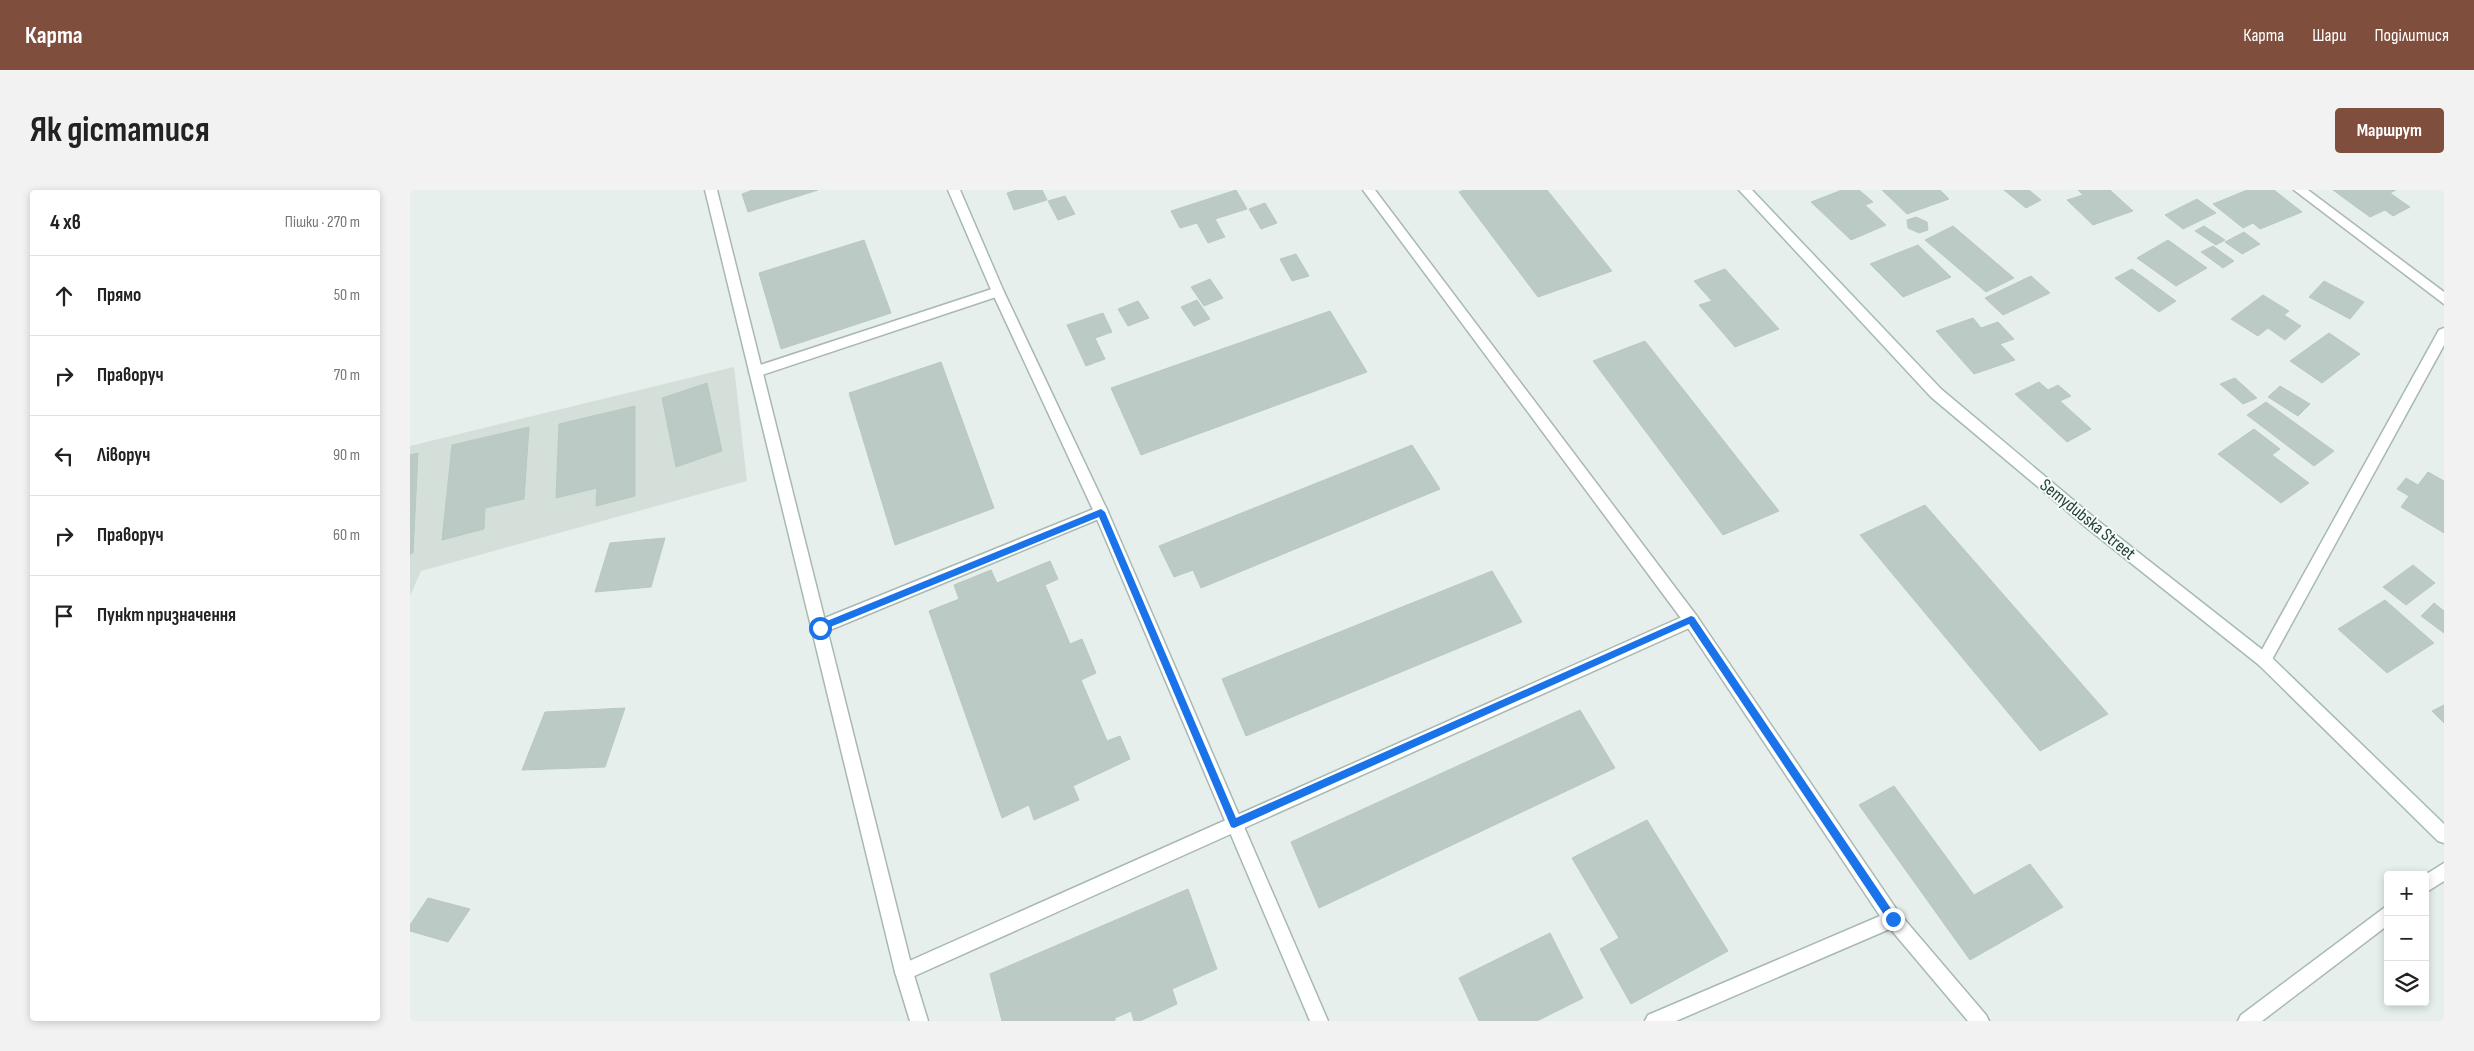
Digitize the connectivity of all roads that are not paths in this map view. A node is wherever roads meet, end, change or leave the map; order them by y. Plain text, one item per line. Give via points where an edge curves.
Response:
1 (711, 190) edge
2 (954, 190) edge
3 (1369, 190) edge
4 (1745, 190) edge
5 (2300, 190) edge
6 (998, 292) junction
7 (2444, 299) edge
8 (2444, 332) edge
9 (756, 372) junction
10 (1101, 512) junction
11 (1691, 620) junction
12 (820, 628) junction
13 (2264, 660) junction
14 (1234, 824) junction
15 (2444, 835) edge
16 (2444, 871) edge
17 (2429, 882) edge
18 (2385, 916) edge
19 (1893, 919) junction
20 (904, 972) junction
21 (919, 1021) edge
22 (1319, 1021) edge
23 (1654, 1021) edge
24 (1980, 1021) edge
25 (2247, 1021) edge

1 - 9 street
2 - 6 street
3 - 11 street
4 - 13 street, Semydubska Street via 1936,393 2092,524
5 - 7 street
6 - 9 street
6 - 10 street
8 - 13 street
9 - 12 street
10 - 12 street
10 - 14 street
11 - 14 street
11 - 19 street
12 - 20 street
13 - 15 street, Semydubska Street
14 - 20 street
14 - 22 street
16 - 17 street
18 - 25 street
19 - 23 street
19 - 24 street
20 - 21 street

